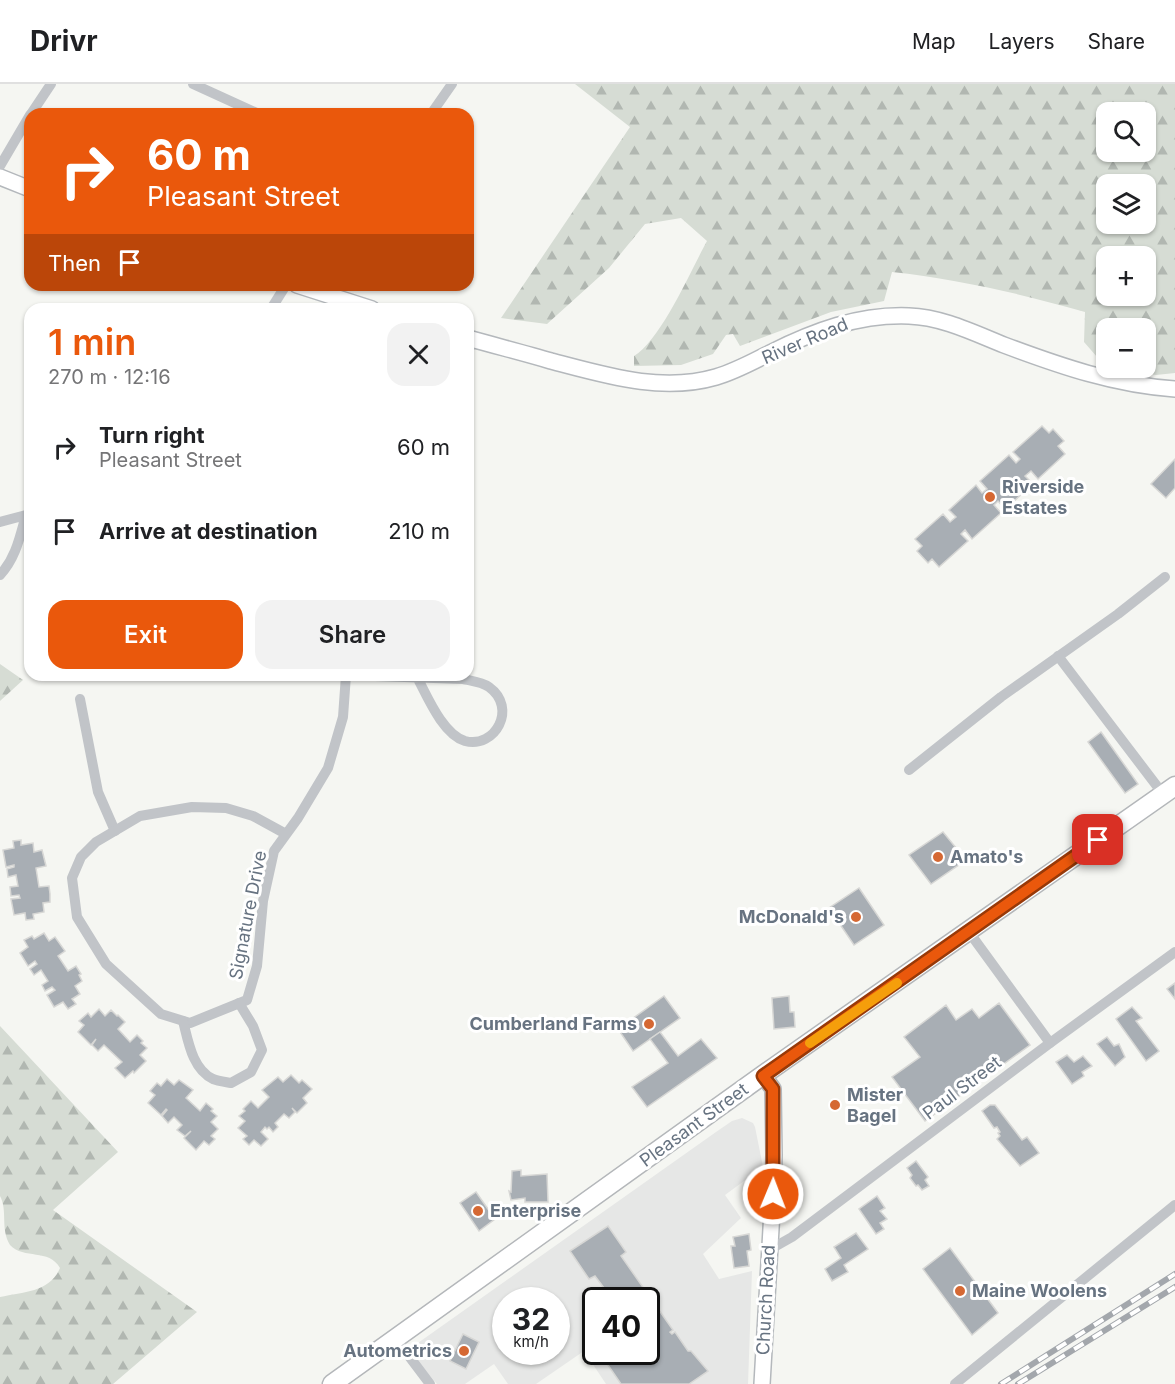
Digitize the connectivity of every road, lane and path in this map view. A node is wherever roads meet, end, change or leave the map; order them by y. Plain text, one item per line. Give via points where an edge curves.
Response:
1 (51, 84) edge
2 (193, 84) edge
3 (452, 84) edge
4 (35, 108) edge
5 (246, 108) edge
6 (435, 108) edge
7 (24, 125) edge
8 (0, 166) edge
9 (0, 177) edge
10 (24, 187) edge
11 (325, 291) edge
12 (356, 303) edge
13 (474, 344) edge
14 (1175, 388) edge
15 (24, 513) edge
16 (0, 522) edge
17 (24, 525) edge
18 (0, 575) edge
19 (1165, 577) dead end
20 (1058, 656) junction
21 (346, 681) edge
22 (419, 681) edge
23 (470, 681) edge
24 (80, 699) dead end
25 (909, 770) dead end
26 (1169, 790) edge
27 (115, 831) junction
28 (286, 834) junction
29 (969, 932) junction
30 (1175, 952) edge
31 (239, 1003) junction
32 (183, 1021) junction
33 (1050, 1043) junction
34 (763, 1076) junction
35 (1175, 1205) edge
36 (769, 1250) junction
37 (396, 1339) junction
38 (332, 1384) edge
39 (430, 1384) edge
40 (762, 1384) edge
41 (955, 1384) edge

1 - 4 street
2 - 5 street
3 - 6 street
7 - 8 street
9 - 10 street
11 - 12 street
13 - 14 street, River Road via 604,375 651,383 683,383 743,368 795,341 854,320 912,316 963,329 1086,373 1145,387
15 - 16 street
17 - 18 street via 15,553
19 - 20 street
20 - 25 street
20 - 26 street
21 - 28 street, Signature Drive via 343,717 328,768
22 - 23 street via 437,716 452,732 465,741 484,740 502,720 503,706 489,687
24 - 27 street via 98,792
26 - 29 highway, Pleasant Street
27 - 28 street, Signature Drive via 140,816 192,807 226,808 253,816
27 - 32 street, Signature Drive via 81,857 72,878 77,917 106,964 161,1014
28 - 31 street, Signature Drive via 274,851 263,901 257,966 247,1000
29 - 33 street
29 - 34 highway, Pleasant Street
30 - 33 street, Paul Street
31 - 32 street, Signature Drive via 190,1023
31 - 32 street via 262,1050 251,1072 231,1083 213,1079 201,1070 190,1049
33 - 36 street, Paul Street via 792,1237
34 - 36 street, Church Road via 773,1089
34 - 37 highway, Pleasant Street
35 - 41 street
36 - 40 street, Church Road
37 - 38 highway, Pleasant Street
37 - 39 street

